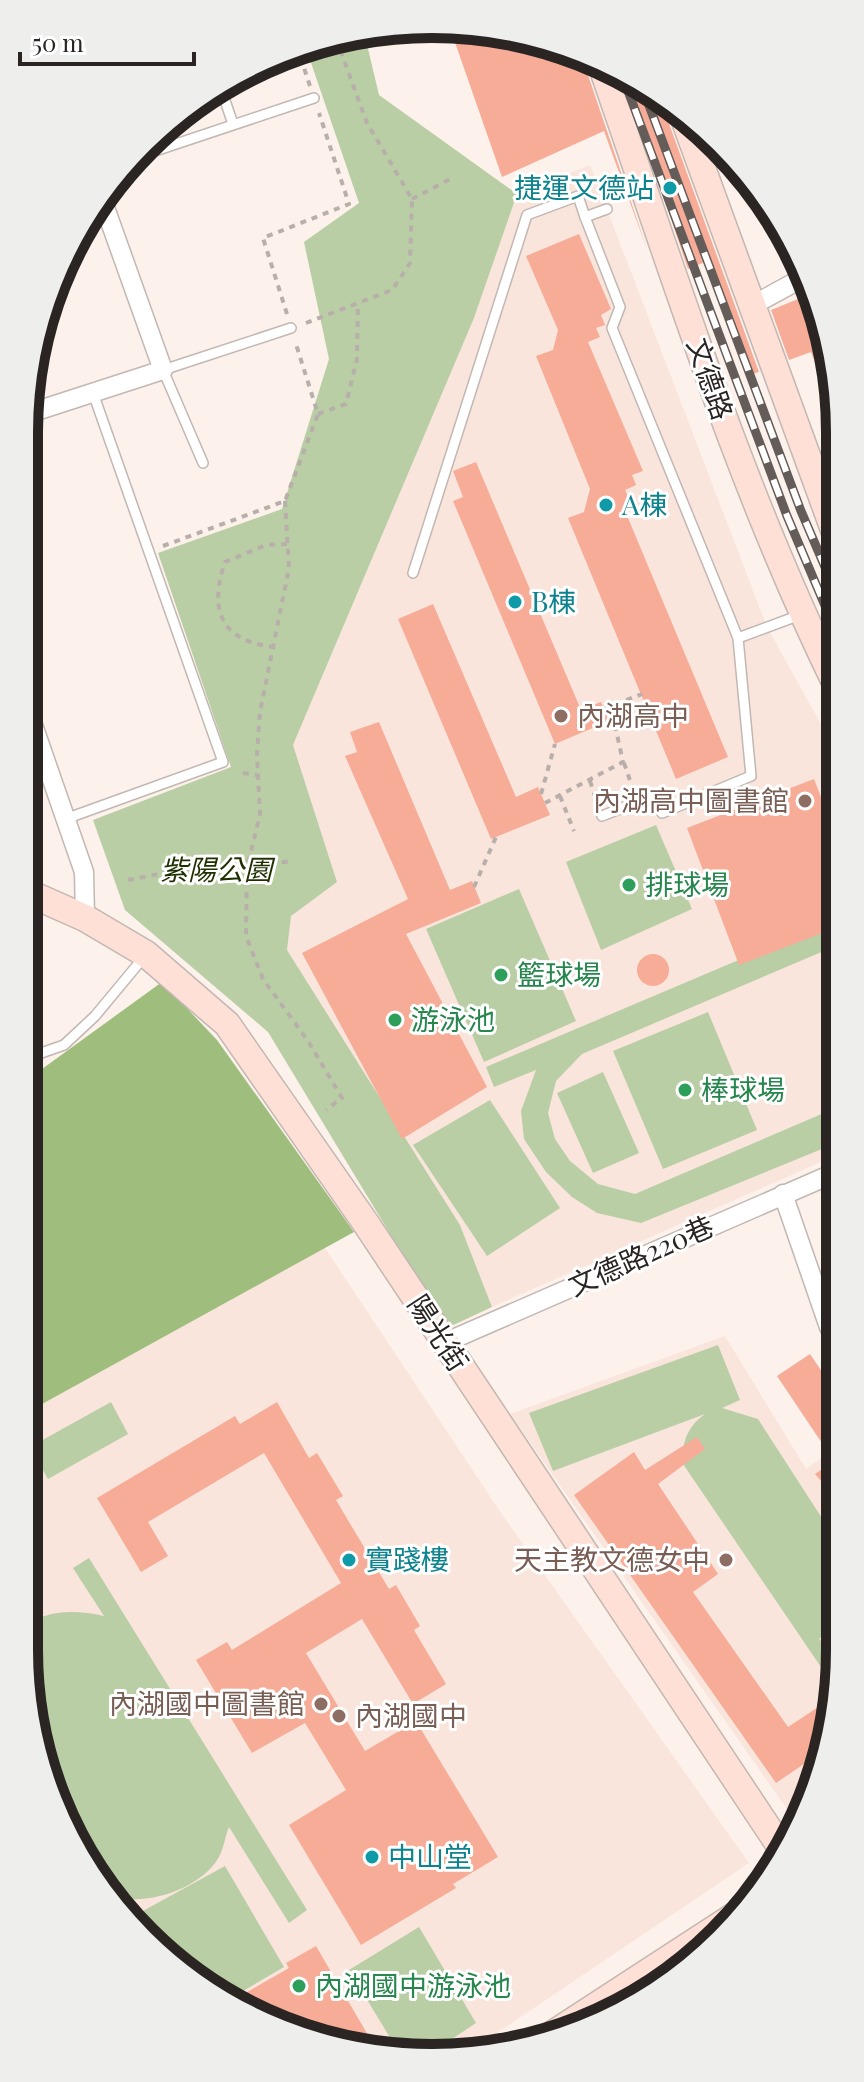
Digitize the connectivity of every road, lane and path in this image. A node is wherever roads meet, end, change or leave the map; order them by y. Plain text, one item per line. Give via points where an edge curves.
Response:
1 (340, 49) edge
2 (302, 60) edge
3 (606, 79) edge
4 (224, 98) edge
5 (314, 98) junction
6 (233, 124) junction
7 (690, 134) edge
8 (156, 150) edge
9 (454, 177) dead end
10 (412, 199) junction
11 (607, 209) dead end
12 (106, 210) edge
13 (585, 217) junction
14 (796, 281) edge
15 (358, 303) junction
16 (753, 305) junction
17 (291, 328) junction
18 (163, 370) junction
19 (93, 393) junction
20 (39, 410) edge
21 (318, 414) junction
22 (203, 463) dead end
23 (285, 501) junction
24 (826, 507) edge
25 (288, 544) junction
26 (148, 551) junction
27 (413, 573) dead end
28 (802, 615) junction
29 (738, 638) junction
30 (275, 647) junction
31 (826, 664) edge
32 (642, 694) dead end
33 (611, 707) junction
34 (604, 709) dead end
35 (38, 737) edge
36 (555, 744) dead end
37 (623, 762) junction
38 (243, 773) dead end
39 (258, 775) junction
40 (589, 780) junction
41 (541, 794) dead end
42 (559, 795) junction
43 (638, 802) junction
44 (545, 803) dead end
45 (602, 816) joint
46 (68, 818) junction
47 (574, 831) dead end
48 (496, 837) dead end
49 (291, 861) dead end
50 (247, 868) junction
51 (128, 880) dead end
52 (474, 887) dead end
53 (38, 897) edge
54 (85, 918) junction
55 (146, 954) junction
56 (38, 1054) edge
57 (326, 1110) dead end
58 (826, 1176) edge
59 (783, 1194) junction
60 (826, 1318) edge
61 (444, 1343) junction
62 (776, 1841) edge
63 (702, 1937) edge
64 (586, 2013) edge

1 - 10 path via 367,123
2 - 5 path
3 - 28 main road, 文德路 via 735,453
4 - 6 lane
5 - 6 lane
5 - 17 path via 349,204 263,238
6 - 8 lane
7 - 16 main road
9 - 10 path
10 - 15 path via 410,263 392,290
11 - 13 lane
12 - 18 street
13 - 27 lane via 578,196 527,215
13 - 29 lane via 620,307 612,328
14 - 16 street
15 - 17 path
15 - 21 path via 357,359 346,404
16 - 24 main road
17 - 18 lane
17 - 21 path
18 - 19 street
18 - 22 lane
19 - 20 street
19 - 26 lane
21 - 23 path
23 - 25 path
23 - 26 path
25 - 30 path
25 - 30 path via 255,548 225,562 218,583 220,615 233,636
26 - 46 lane via 223,762
28 - 29 lane
28 - 31 main road, 文德路
29 - 43 lane via 751,776 662,813 650,797
30 - 39 path via 260,712
32 - 33 path
33 - 34 path
33 - 37 path
35 - 46 street
36 - 41 path
37 - 40 path
37 - 43 path
38 - 39 path
39 - 50 path via 260,814
40 - 42 path
40 - 45 path
42 - 44 path
42 - 47 path
43 - 45 lane
46 - 54 street via 84,872
48 - 52 path
49 - 50 path
50 - 51 path via 211,864
50 - 57 path via 246,936 263,979 342,1098
53 - 54 main road, 陽光街
54 - 55 main road, 陽光街
55 - 56 lane via 64,1045
55 - 61 main road, 陽光街 via 227,1024
58 - 59 street, 文德路220巷
59 - 60 street
59 - 61 street, 文德路220巷
61 - 62 main road, 陽光街
63 - 64 main road

